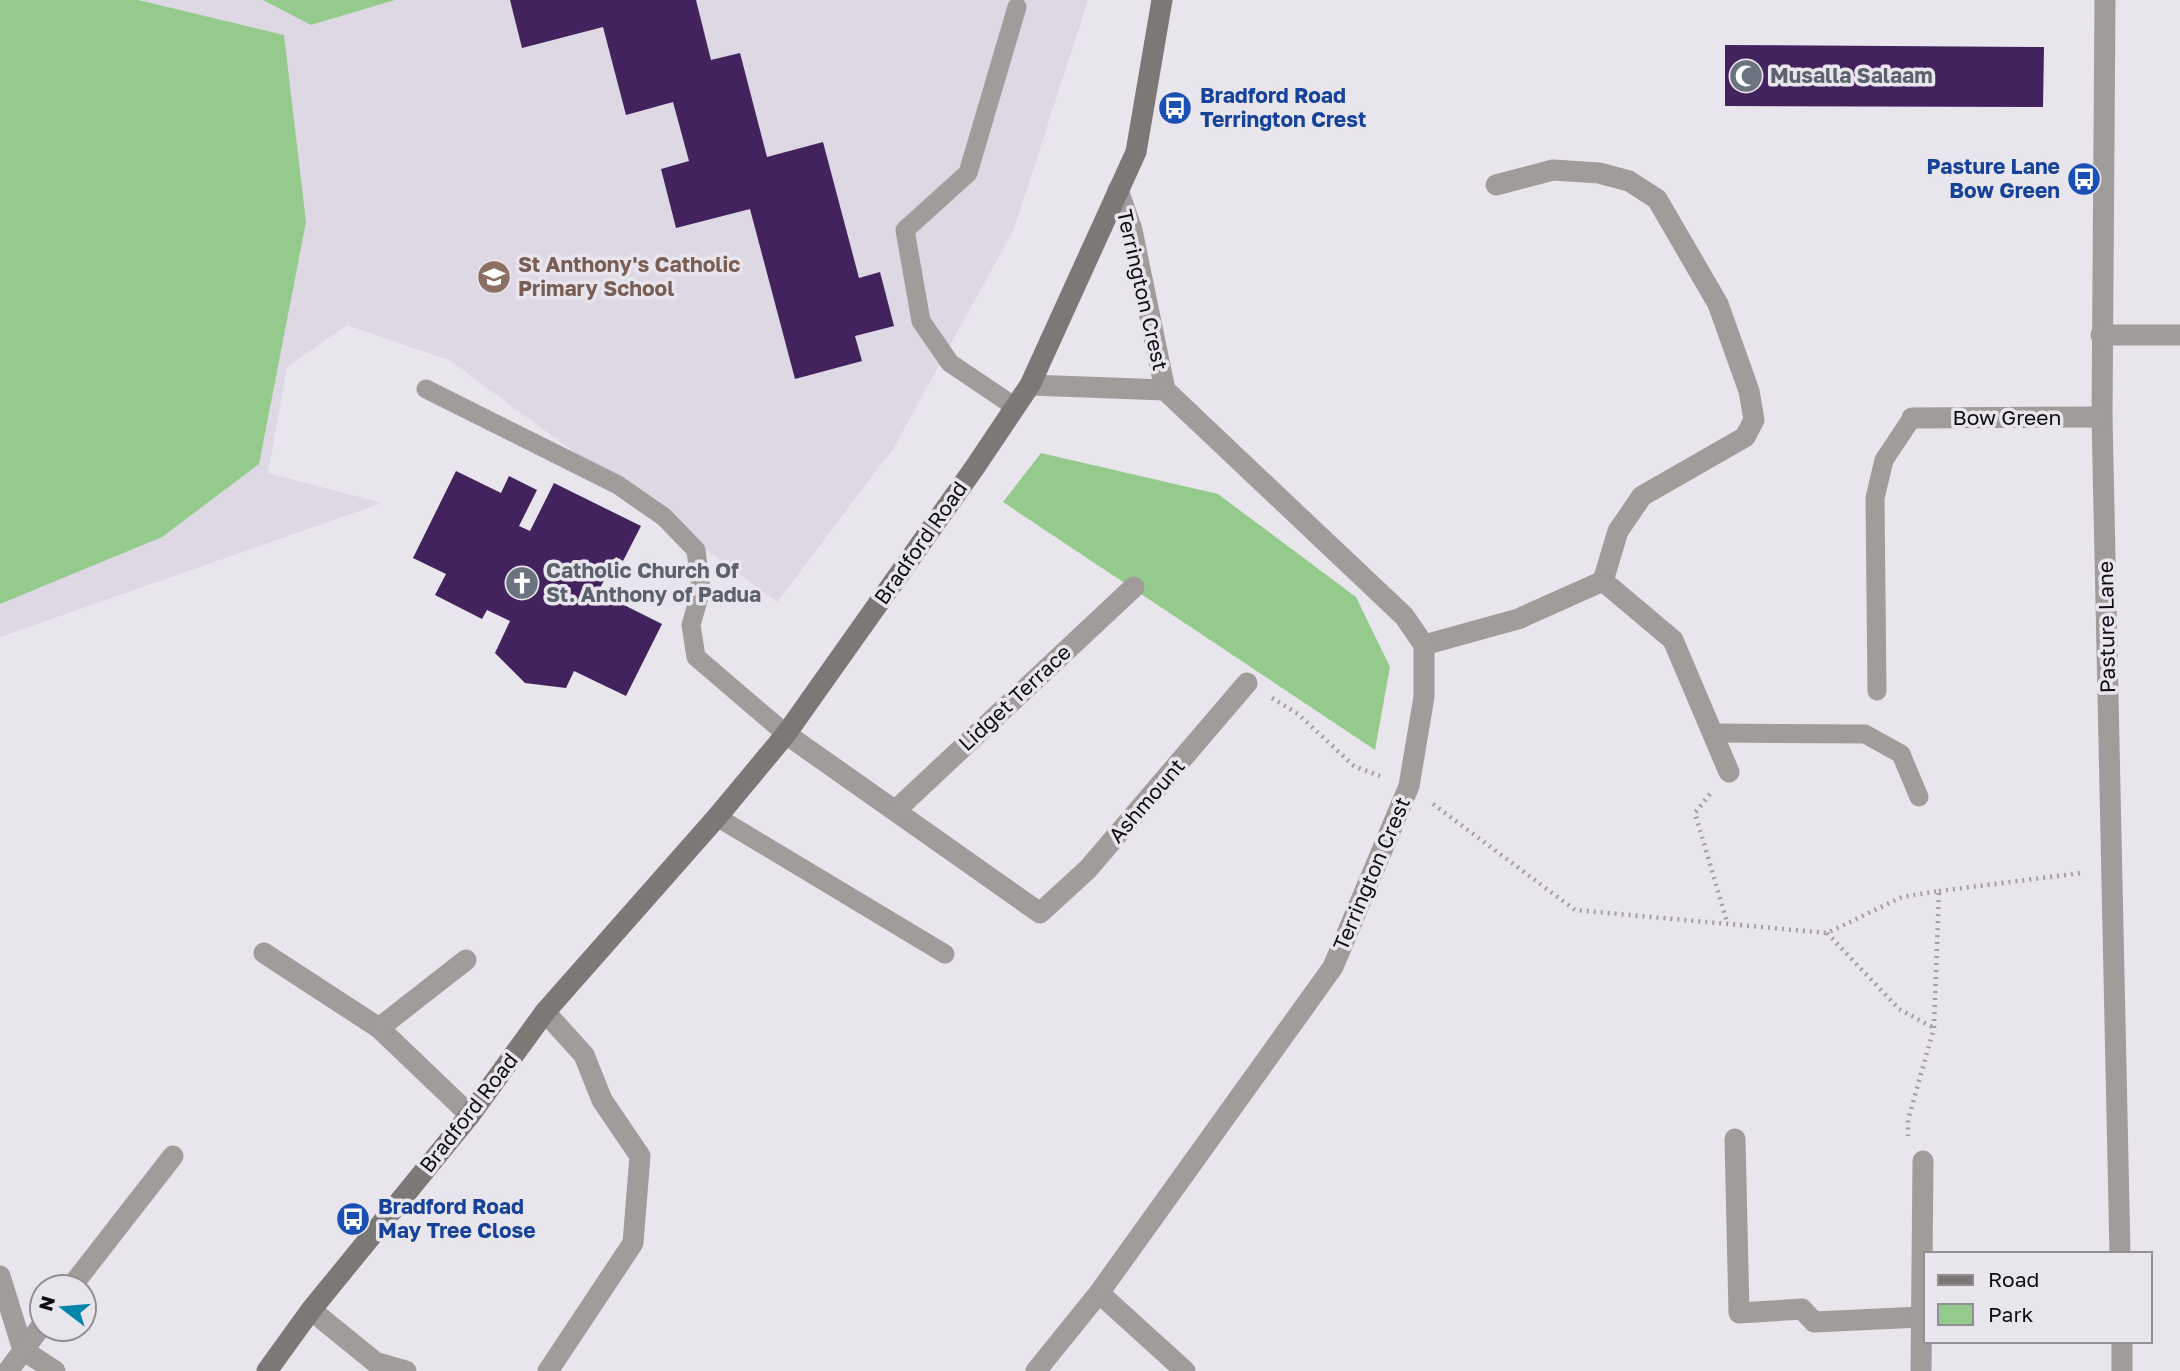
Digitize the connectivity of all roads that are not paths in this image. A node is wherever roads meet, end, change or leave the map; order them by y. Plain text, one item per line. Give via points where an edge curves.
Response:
1 (1162, 0) edge
2 (2105, 0) edge
3 (1017, 7) dead end
4 (1496, 186) dead end
5 (1118, 190) junction
6 (2101, 335) junction
7 (2180, 335) edge
8 (1030, 384) junction
9 (426, 389) dead end
10 (1165, 390) junction
11 (1015, 407) junction
12 (2102, 417) junction
13 (1912, 418) joint
14 (1603, 581) junction
15 (1133, 587) dead end
16 (1424, 645) junction
17 (1247, 683) road end
18 (1877, 691) dead end
19 (1712, 733) junction
20 (786, 734) junction
21 (1729, 772) road end
22 (1919, 797) dead end
23 (896, 810) junction
24 (718, 817) junction
25 (264, 953) dead end
26 (945, 954) dead end
27 (466, 961) dead end
28 (545, 1012) junction
29 (379, 1028) junction
30 (470, 1115) junction
31 (1735, 1139) dead end
32 (173, 1156) dead end
33 (1923, 1161) road end
34 (2120, 1252) edge
35 (82, 1273) edge
36 (0, 1276) edge
37 (1099, 1293) junction
38 (311, 1310) junction
39 (1921, 1317) junction
40 (28, 1343) edge
41 (2122, 1343) edge
42 (23, 1350) junction
43 (8, 1371) edge
44 (55, 1371) edge
45 (267, 1371) edge
46 (406, 1371) edge
47 (548, 1371) edge
48 (1036, 1371) edge
49 (1185, 1371) edge
50 (1922, 1371) edge
51 (2122, 1371) edge

1 - 5 street, Bradford Road via 1136,152
2 - 6 street, Pasture Lane
3 - 11 lane via 968,173 905,230 921,321 950,363
4 - 14 street via 1553,170 1599,173 1629,181 1657,199 1718,304 1749,391 1754,420 1745,437 1642,496 1618,531
5 - 8 street, Bradford Road
5 - 10 street, Terrington Crest via 1132,230
6 - 7 street
6 - 12 street, Pasture Lane
8 - 10 street, Terrington Crest
8 - 11 street, Bradford Road
9 - 20 lane via 618,485 664,517 695,550 701,590 691,625 696,657
10 - 16 street, Terrington Crest via 1404,616
11 - 20 street, Bradford Road
12 - 13 street, Bow Green
12 - 34 street, Pasture Lane
13 - 18 lane via 1884,460 1875,498
14 - 16 street via 1518,619
14 - 19 street via 1673,640
15 - 23 street, Lidget Terrace
16 - 37 street, Terrington Crest via 1424,697 1409,786 1333,967
17 - 23 street, Ashmount via 1088,869 1040,913
19 - 21 street
19 - 22 lane via 1865,734 1901,754
20 - 23 street
20 - 24 street, Bradford Road
24 - 26 lane
24 - 28 street, Bradford Road
25 - 29 street
27 - 29 street
28 - 30 street, Bradford Road
28 - 47 street via 584,1055 602,1100 640,1156 633,1243
29 - 30 street
30 - 38 street, Bradford Road
31 - 39 street via 1739,1313 1802,1309 1814,1322
32 - 35 street
33 - 39 street
36 - 42 street
37 - 48 street, Terrington Crest
37 - 49 street
38 - 45 street, Bradford Road
38 - 46 street via 375,1362
39 - 50 street
40 - 42 street
41 - 51 street
42 - 43 street
42 - 44 street

